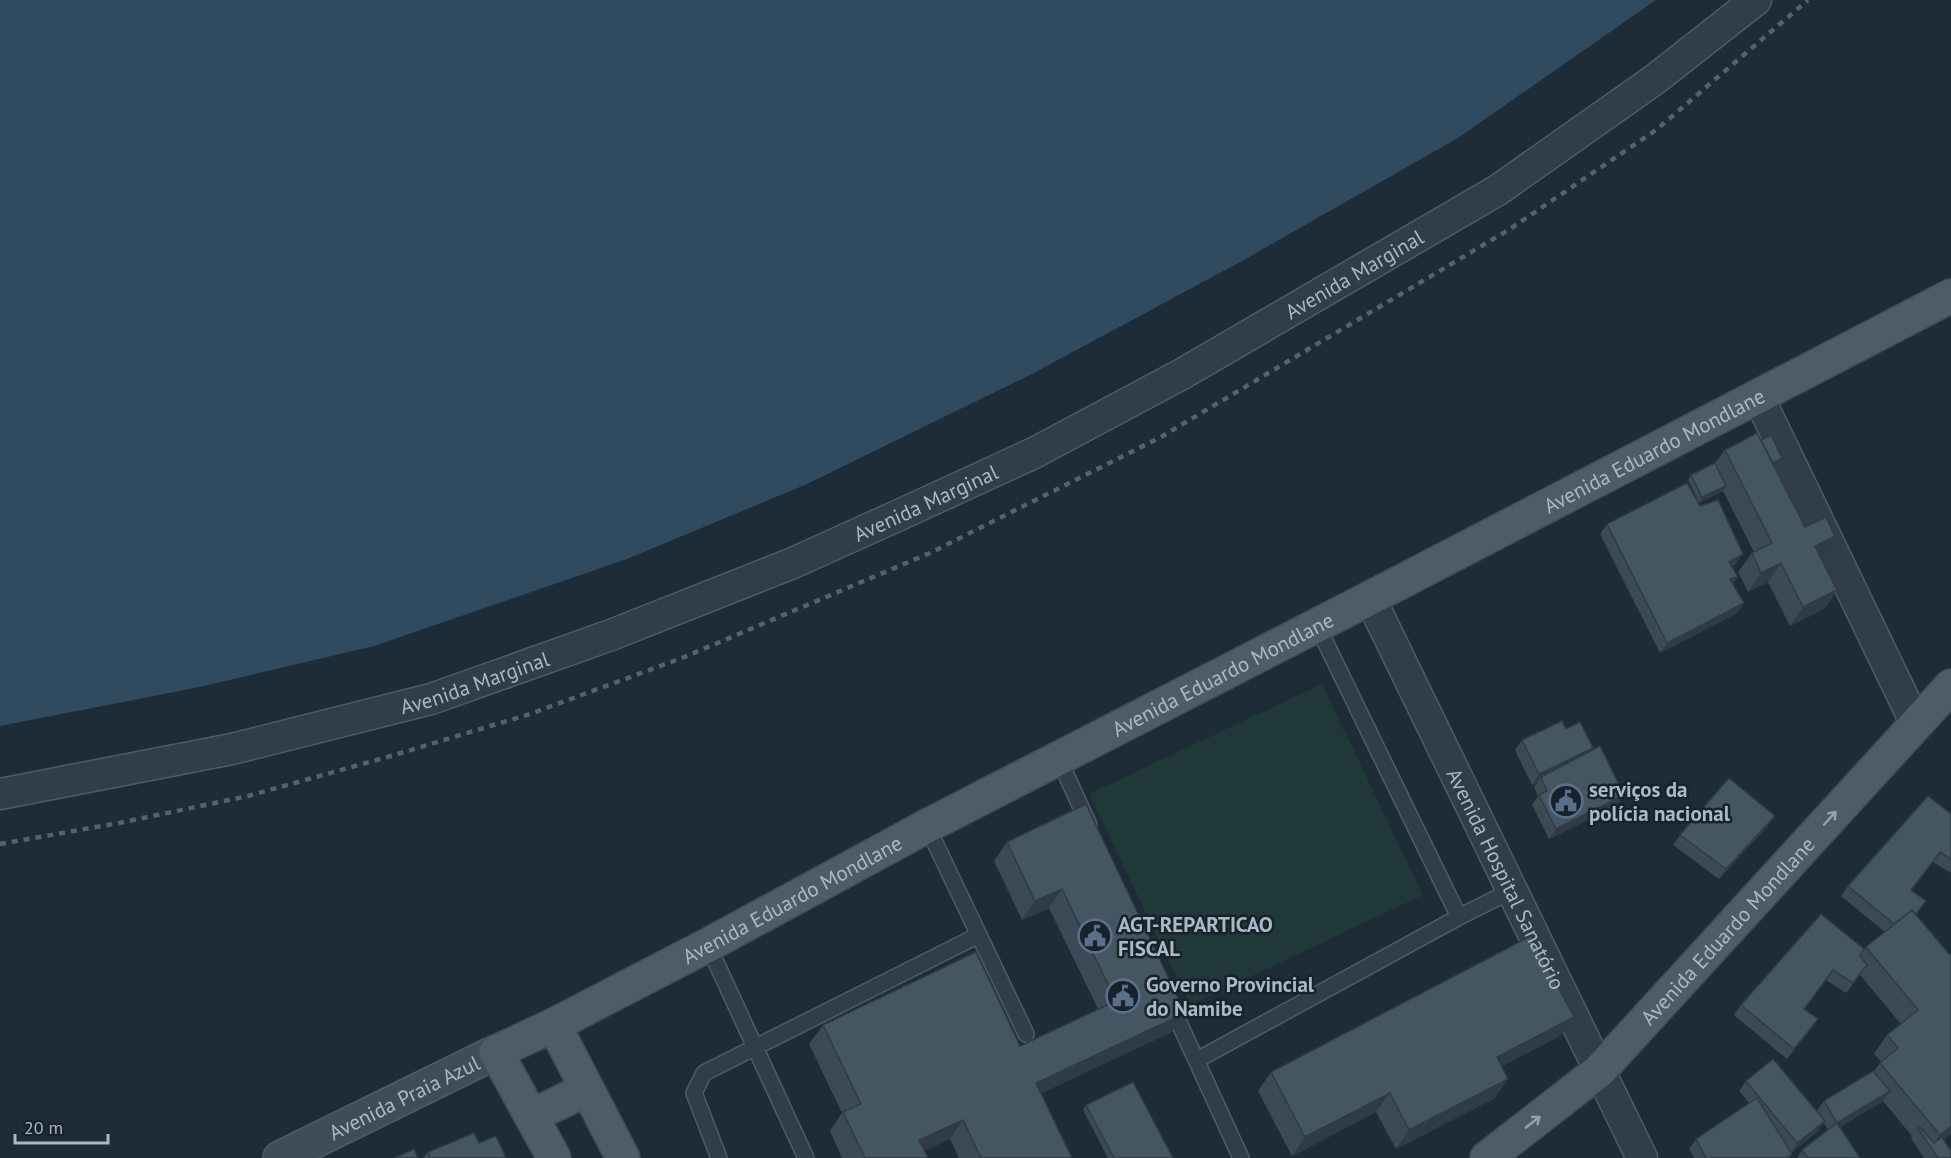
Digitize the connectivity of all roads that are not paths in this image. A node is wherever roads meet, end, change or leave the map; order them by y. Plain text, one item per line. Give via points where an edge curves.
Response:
1 (1756, 0) edge
2 (1951, 296) edge
3 (1758, 396) junction
4 (1370, 598) junction
5 (1317, 625) junction
6 (1951, 686) edge
7 (1916, 724) junction
8 (1058, 757) junction
9 (0, 794) edge
10 (927, 826) junction
11 (1098, 844) edge
12 (1511, 891) junction
13 (1459, 917) junction
14 (979, 935) junction
15 (708, 945) junction
16 (1162, 984) edge
17 (554, 1025) junction
18 (1026, 1034) dead end
19 (756, 1047) junction
20 (496, 1052) junction
21 (1197, 1060) junction
22 (1599, 1071) junction
23 (587, 1089) junction
24 (532, 1116) junction
25 (280, 1158) edge
26 (554, 1158) edge
27 (623, 1158) edge
28 (719, 1158) edge
29 (806, 1158) edge
30 (1241, 1158) edge
31 (1487, 1158) edge
32 (1642, 1158) edge

1 - 9 street, Avenida Marginal via 1654,80 1498,190 1182,374 1034,453 793,563 430,699 232,748
2 - 3 main road, Avenida Eduardo Mondlane
3 - 4 main road, Avenida Eduardo Mondlane
3 - 7 street
4 - 5 main road, Avenida Eduardo Mondlane
4 - 12 street, Avenida Hospital Sanatório
5 - 8 main road, Avenida Eduardo Mondlane
5 - 13 lane
6 - 7 main road, Avenida Eduardo Mondlane
22 -> 7 main road, Avenida Eduardo Mondlane
8 - 10 main road, Avenida Eduardo Mondlane
8 - 11 lane
10 - 14 lane
10 - 15 main road, Avenida Eduardo Mondlane
12 - 13 lane
12 - 22 street, Avenida Hospital Sanatório
13 - 21 lane
14 - 18 lane
14 - 19 lane
15 - 17 main road, Avenida Eduardo Mondlane
15 - 19 lane
16 - 21 lane
17 - 20 main road, Avenida Eduardo Mondlane
17 - 23 main road
19 - 28 lane via 704,1073 694,1093
19 - 29 lane
20 - 24 main road
20 - 25 main road, Avenida Praia Azul
21 - 30 lane
31 -> 22 main road, Avenida Eduardo Mondlane
22 - 32 street, Avenida Hospital Sanatório
23 - 24 main road
23 - 27 main road
24 - 26 main road

